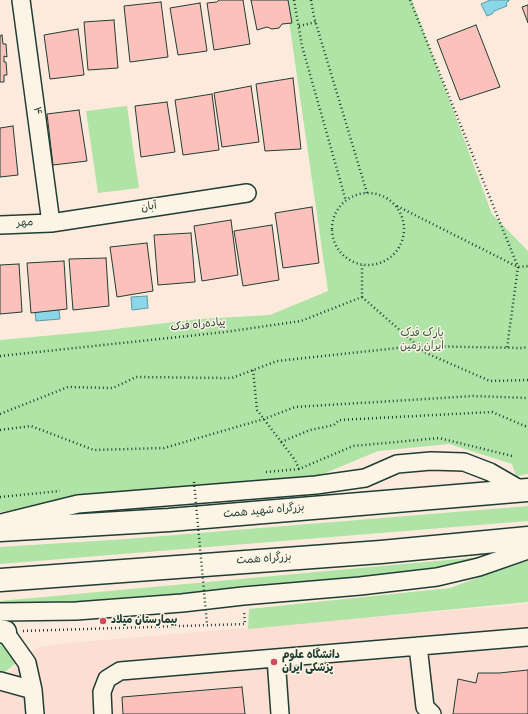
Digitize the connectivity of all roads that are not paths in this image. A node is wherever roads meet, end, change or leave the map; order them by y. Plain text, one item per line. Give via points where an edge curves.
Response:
1 (21, 0) edge
2 (246, 192) dead end
3 (51, 223) junction
4 (0, 225) edge
5 (526, 491) edge
6 (0, 523) edge
7 (0, 530) edge
8 (528, 538) edge
9 (528, 550) edge
10 (0, 580) edge
11 (2, 625) edge
12 (528, 637) edge
13 (418, 646) junction
14 (276, 658) junction
15 (0, 682) edge
16 (33, 690) junction
17 (34, 714) edge
18 (103, 714) edge
19 (280, 714) edge
20 (432, 714) edge

1 - 3 street, ۴
2 - 3 street, آبان
3 - 4 street, مهر
5 - 6 street via 464,462 432,461 396,464 365,478 316,485 78,504
5 - 7 highway, بزرگراه شهید همت via 169,520
8 - 10 highway, بزرگراه همت via 381,552
9 - 11 street via 479,567 437,577 76,611
11 - 16 street via 27,662
12 - 13 street
13 - 14 street
13 - 20 street via 425,707
14 - 18 street via 120,671 107,679 102,692
14 - 19 street
15 - 16 street
16 - 17 street

